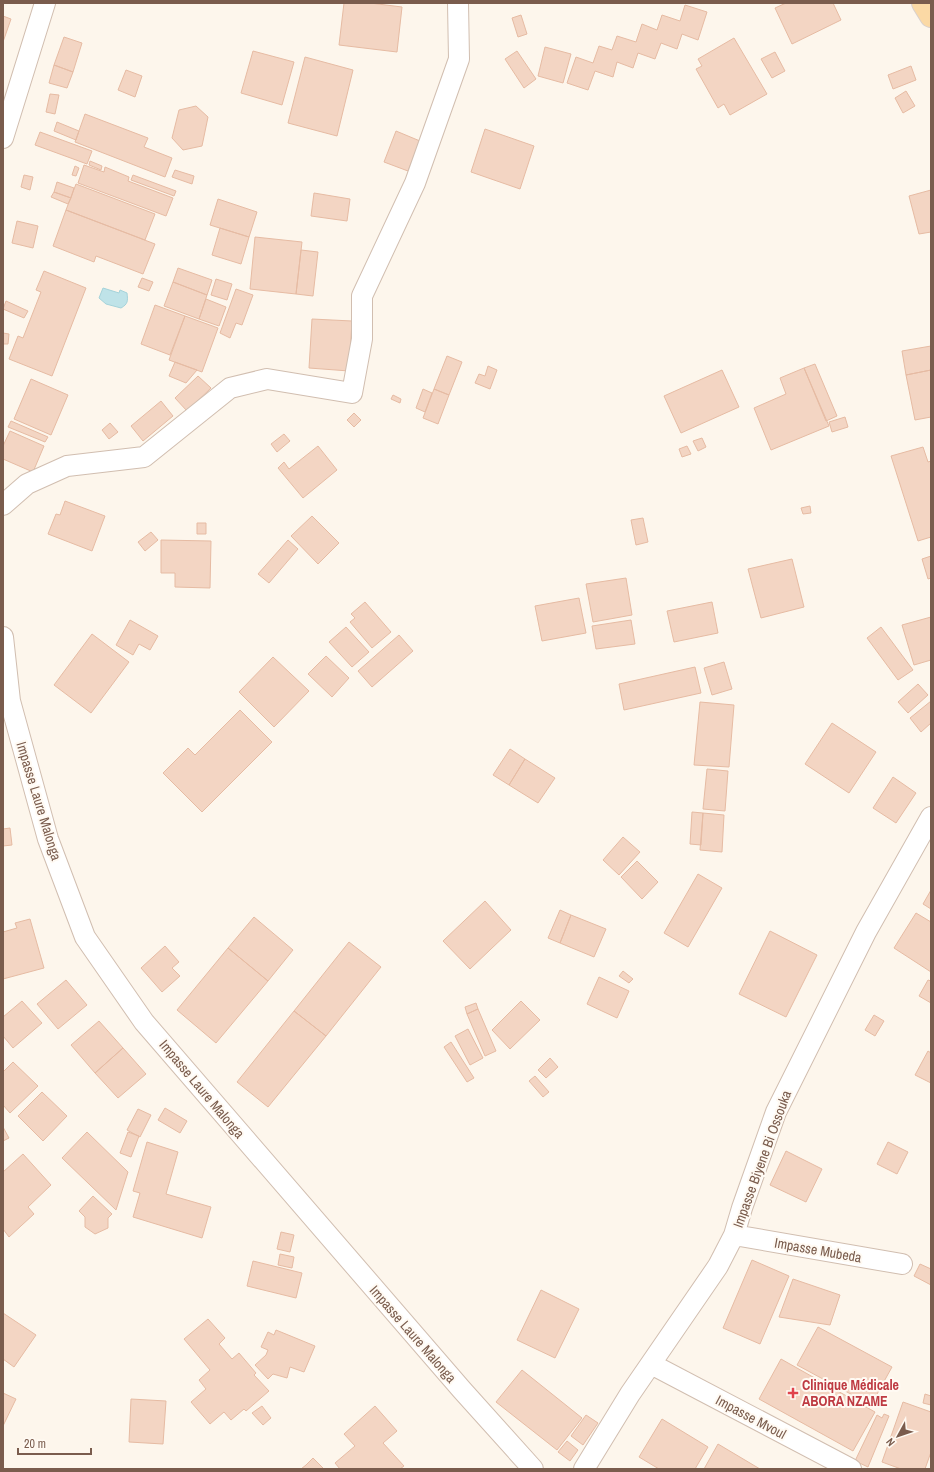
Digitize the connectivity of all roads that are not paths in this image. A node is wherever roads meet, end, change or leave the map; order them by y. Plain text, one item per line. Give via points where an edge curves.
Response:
1 (45, 3) edge
2 (458, 3) edge
3 (923, 3) edge
4 (931, 16) edge
5 (3, 138) edge
6 (3, 505) edge
7 (3, 637) edge
8 (931, 817) edge
9 (734, 1236) junction
10 (902, 1264) dead end
11 (651, 1364) junction
12 (533, 1469) edge
13 (584, 1469) edge
14 (851, 1469) edge

1 - 5 street
2 - 6 street via 458,59 415,183 362,296 362,339 352,393 266,379 230,388 144,457 67,466 27,484
3 - 4 main road
7 - 12 street, Impasse Laure Malonga via 10,701 48,839 85,937 144,1022
8 - 9 street, Impasse Biyene Bi Ossouka via 866,932 776,1112
9 - 10 street, Impasse Mubeda
9 - 11 street, Impasse Biyene Bi Ossouka via 718,1266
11 - 13 street, Impasse Biyene Bi Ossouka
11 - 14 street, Impasse Mvoul

